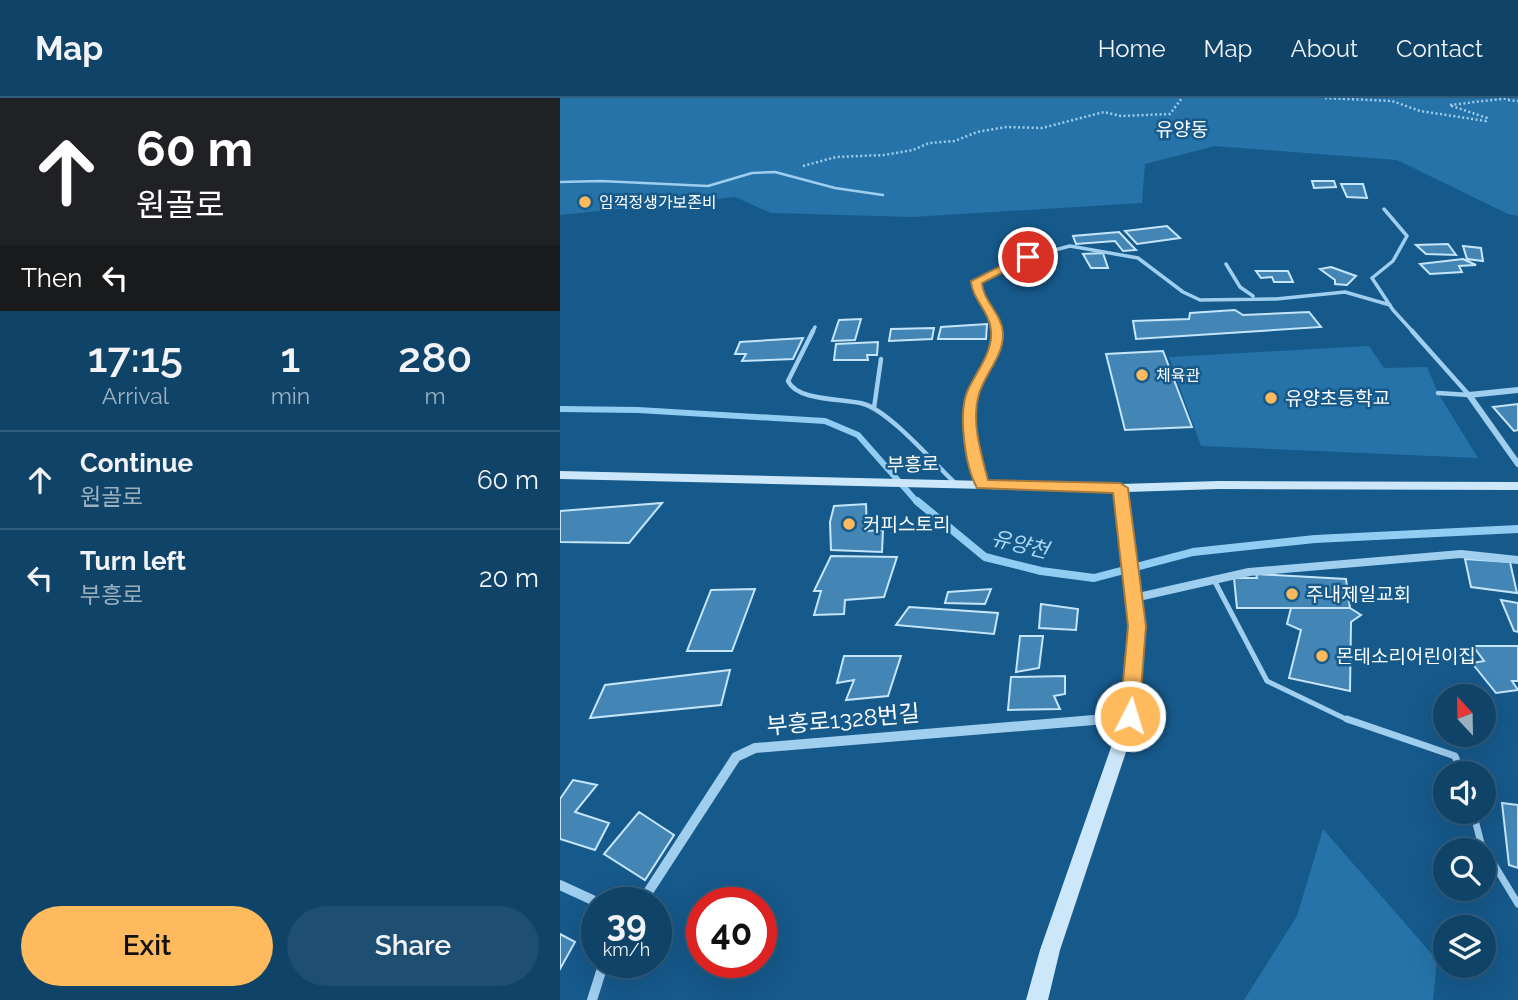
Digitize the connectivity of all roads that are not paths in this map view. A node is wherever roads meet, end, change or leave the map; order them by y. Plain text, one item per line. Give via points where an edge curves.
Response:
1 (560, 182) edge
2 (883, 195) dead end
3 (1384, 209) dead end
4 (1226, 264) dead end
5 (1259, 298) junction
6 (1390, 305) junction
7 (815, 327) dead end
8 (881, 359) dead end
9 (1518, 390) edge
10 (1438, 393) dead end
11 (1469, 395) junction
12 (874, 408) junction
13 (1518, 464) edge
14 (560, 475) edge
15 (955, 483) junction
16 (982, 485) junction
17 (1518, 486) edge
18 (1120, 488) junction
19 (1518, 560) edge
20 (1214, 580) junction
21 (1133, 591) junction
22 (1130, 716) junction
23 (1457, 761) edge
24 (1476, 824) edge
25 (560, 885) edge
26 (651, 887) edge
27 (581, 895) edge
28 (1518, 904) edge
29 (599, 978) edge
30 (592, 1000) edge
31 (1037, 1000) edge

1 - 2 lane via 708,186 752,173 775,172
3 - 6 lane via 1406,236 1393,261 1372,278
4 - 5 lane via 1247,294
5 - 6 lane via 1345,292
5 - 16 lane via 1200,300 1138,258 1070,246 1028,257 976,281 997,332 993,354 972,394 970,437
6 - 11 lane
7 - 12 lane via 788,381 791,387 804,394
8 - 12 lane
9 - 11 street
10 - 11 lane
11 - 13 street
12 - 15 lane
14 - 15 main road, 부흥로
15 - 16 main road, 부흥로
16 - 18 main road, 부흥로
17 - 18 main road, 부흥로 via 1177,484
18 - 21 main road
19 - 20 street via 1461,554 1249,572
20 - 21 street
20 - 23 lane via 1267,681 1351,721 1455,756
21 - 22 main road via 1137,626
22 - 26 street, 부흥로1328번길 via 755,748 736,757
22 - 31 main road
24 - 28 lane via 1482,843
25 - 27 street
29 - 30 street

